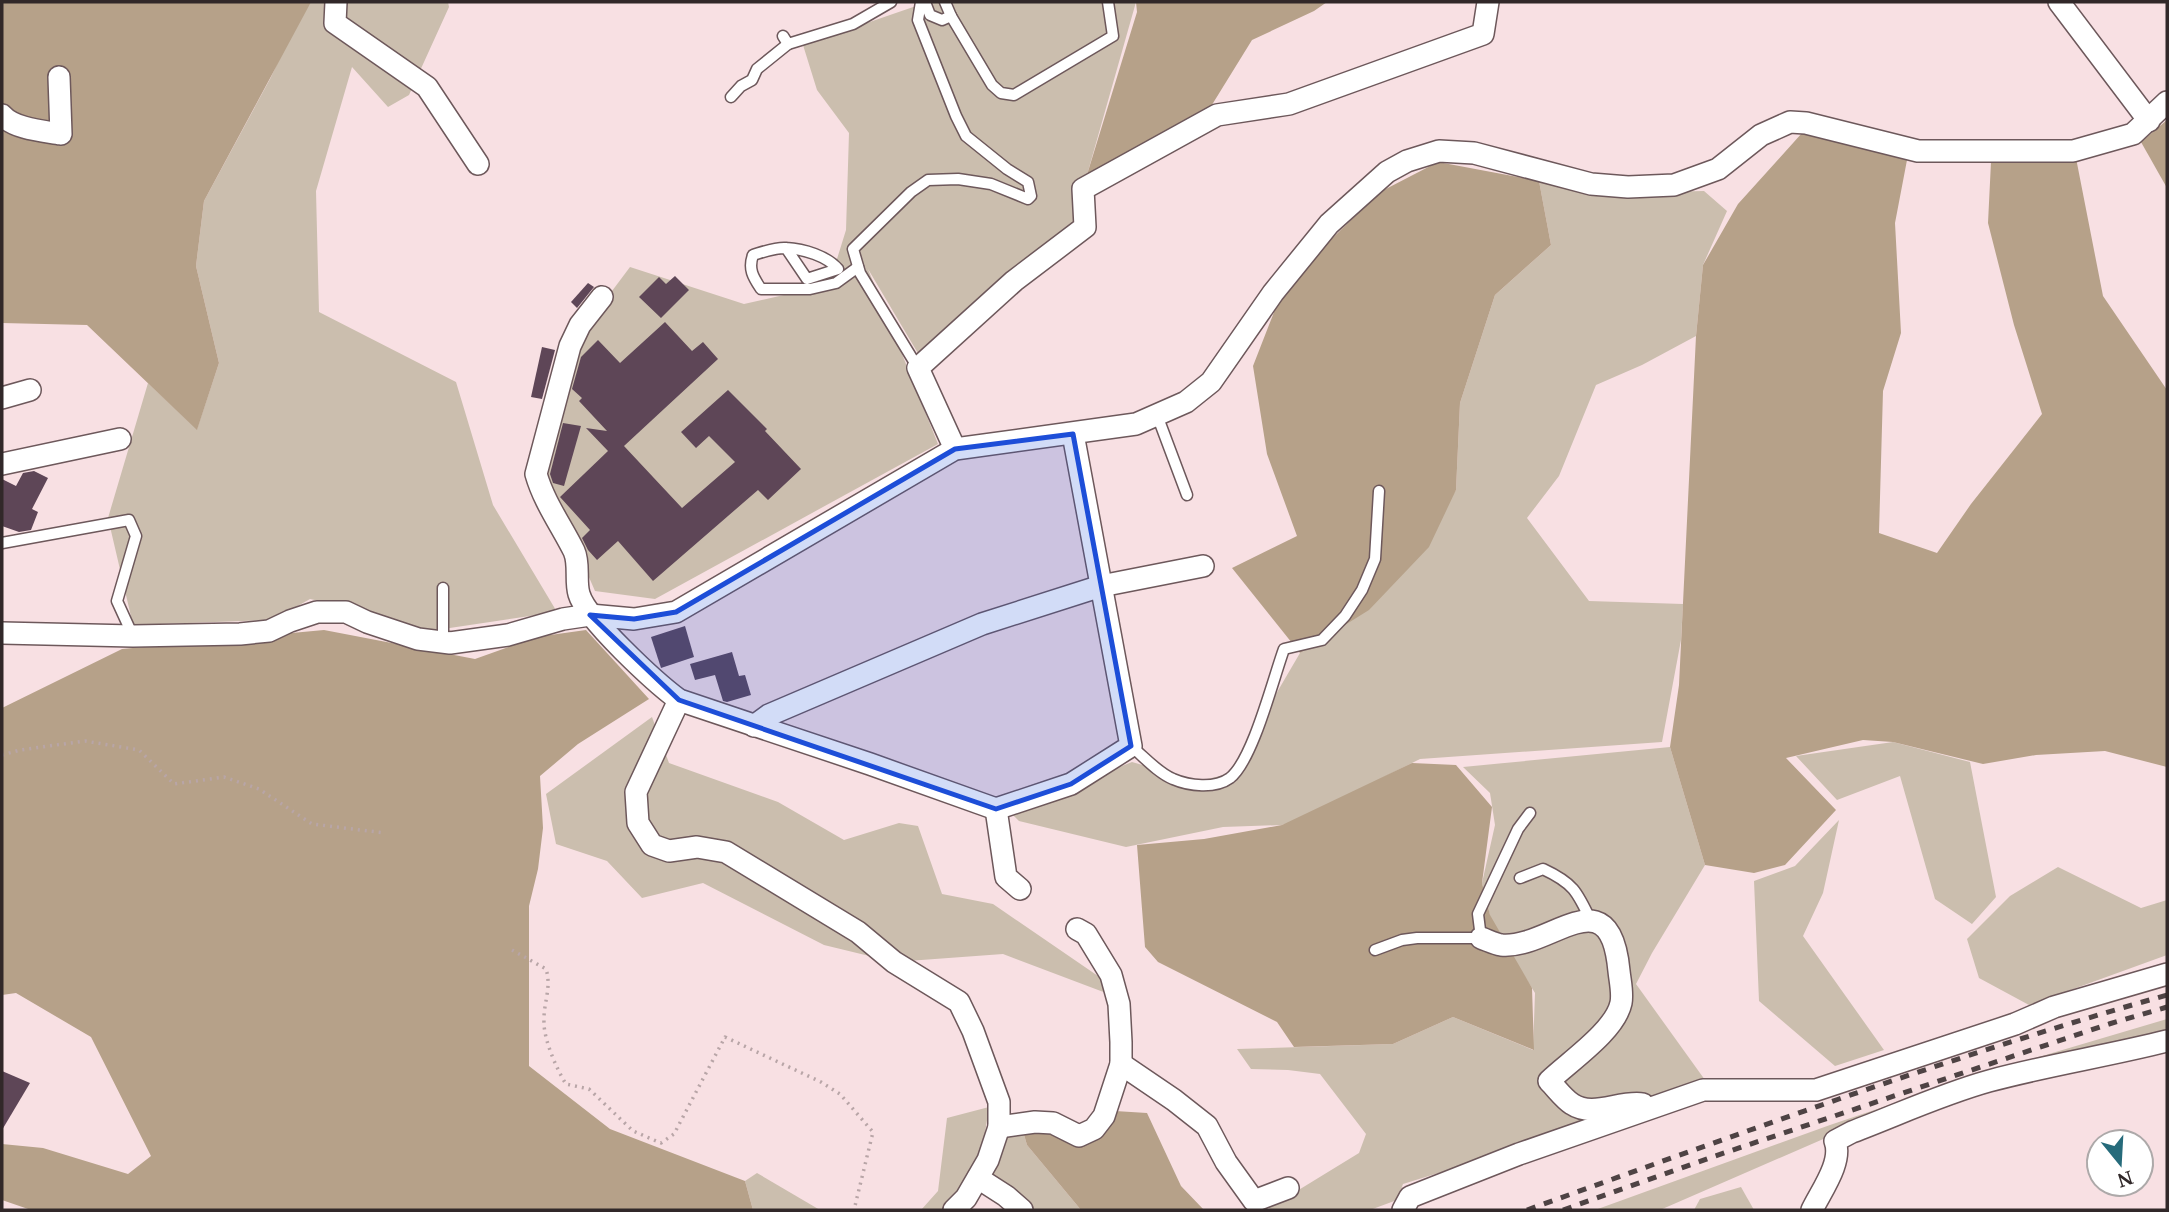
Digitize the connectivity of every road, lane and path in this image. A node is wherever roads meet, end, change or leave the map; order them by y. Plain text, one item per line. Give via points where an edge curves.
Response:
1 (336, 2) edge
2 (891, 2) edge
3 (924, 2) edge
4 (945, 2) edge
5 (1108, 2) edge
6 (1488, 2) edge
7 (2059, 2) edge
8 (951, 16) junction
9 (59, 77) dead end
10 (731, 97) dead end
11 (2167, 102) edge
12 (2, 115) edge
13 (2149, 121) junction
14 (478, 164) dead end
15 (786, 248) junction
16 (858, 267) junction
17 (808, 284) junction
18 (602, 297) dead end
19 (918, 368) junction
20 (30, 390) dead end
21 (2, 398) edge
22 (1157, 415) junction
23 (1073, 434) junction
24 (120, 439) dead end
25 (955, 449) junction
26 (2, 464) edge
27 (1379, 491) dead end
28 (1187, 495) dead end
29 (2, 543) edge
30 (1203, 566) dead end
31 (1101, 586) junction
32 (443, 588) dead end
33 (590, 615) junction
34 (2, 633) edge
35 (133, 636) junction
36 (443, 642) junction
37 (678, 700) junction
38 (754, 726) junction
39 (1131, 746) junction
40 (2, 755) edge
41 (996, 809) junction
42 (1530, 813) dead end
43 (385, 833) dead end
44 (1520, 878) dead end
45 (1020, 889) dead end
46 (1591, 921) junction
47 (1077, 929) dead end
48 (1481, 938) junction
49 (512, 950) dead end
50 (1375, 950) dead end
51 (2167, 974) edge
52 (2167, 1041) edge
53 (1121, 1064) junction
54 (1658, 1106) junction
55 (999, 1127) junction
56 (978, 1178) junction
57 (1288, 1188) dead end
58 (854, 1210) edge
59 (954, 1210) edge
60 (1022, 1210) edge
61 (1403, 1210) edge
62 (1812, 1210) edge

1 - 14 street via 335,23 427,87
2 - 10 lane via 853,24 785,40 752,80
3 - 8 lane via 930,15 942,20
3 - 16 lane via 918,20 966,136 1028,182 1031,196 1028,199 991,184 928,180 853,249
4 - 8 lane
5 - 8 lane via 1113,36 1014,95 1001,93 992,85
6 - 19 street via 1483,34 1289,104 1217,115 1083,190 1085,227 1014,281
7 - 13 street
9 - 12 street via 61,134 34,129
11 - 13 street
13 - 22 street via 2133,134 2073,151 1918,151 1790,122 1762,135 1718,169 1674,185 1628,187 1591,184 1474,153 1439,151 1387,172 1329,224 1273,293 1211,382 1186,402
15 - 17 lane
15 - 17 lane via 830,260 838,269
15 - 17 lane via 753,255 753,277 761,289
16 - 17 lane via 836,283
16 - 19 lane
18 - 33 street via 570,346 536,474 576,555 579,594
19 - 25 street
20 - 21 street
22 - 23 street via 1136,424
22 - 28 lane
23 - 25 street
23 - 31 street
24 - 26 street
25 - 33 street via 676,612 634,619
27 - 39 lane via 1375,559 1362,590 1322,640 1284,649 1242,766 1229,779 1198,785 1171,779
29 - 35 lane via 129,520 136,536 117,601
30 - 31 street
31 - 38 street via 982,624 769,715
31 - 39 street
32 - 36 lane
33 - 36 street via 508,635
33 - 37 street
34 - 35 street
35 - 36 street via 269,631 317,612 346,612 418,639
37 - 38 street
37 - 55 street via 636,792 638,823 652,845 669,851 697,847 726,852 858,932 894,962 958,1002 999,1102
38 - 41 street
39 - 41 street via 1071,784
40 - 43 path via 85,740 139,750 174,784 224,777 259,789 312,824
41 - 45 street via 1006,877
42 - 48 lane via 1478,914
44 - 46 lane via 1543,869 1565,879
46 - 48 street via 1519,943 1500,945
46 - 54 street via 1608,929 1617,949 1621,1006 1613,1022 1549,1081 1572,1104 1586,1110 1634,1102
47 - 53 street via 1086,934 1111,975 1119,1004
48 - 50 lane via 1417,938
49 - 58 path via 546,969 550,981 544,1024 566,1084 589,1089 633,1131 661,1143 674,1134 725,1037 840,1094 873,1132
51 - 54 street via 2054,1007 1816,1090 1703,1090
52 - 62 street via 1985,1082 1852,1132 1835,1141 1836,1160
53 - 55 street via 1104,1116 1094,1129 1079,1136 1053,1123
53 - 57 street via 1207,1126 1254,1202
54 - 61 street via 1410,1197
55 - 56 street
56 - 59 street
56 - 60 street

